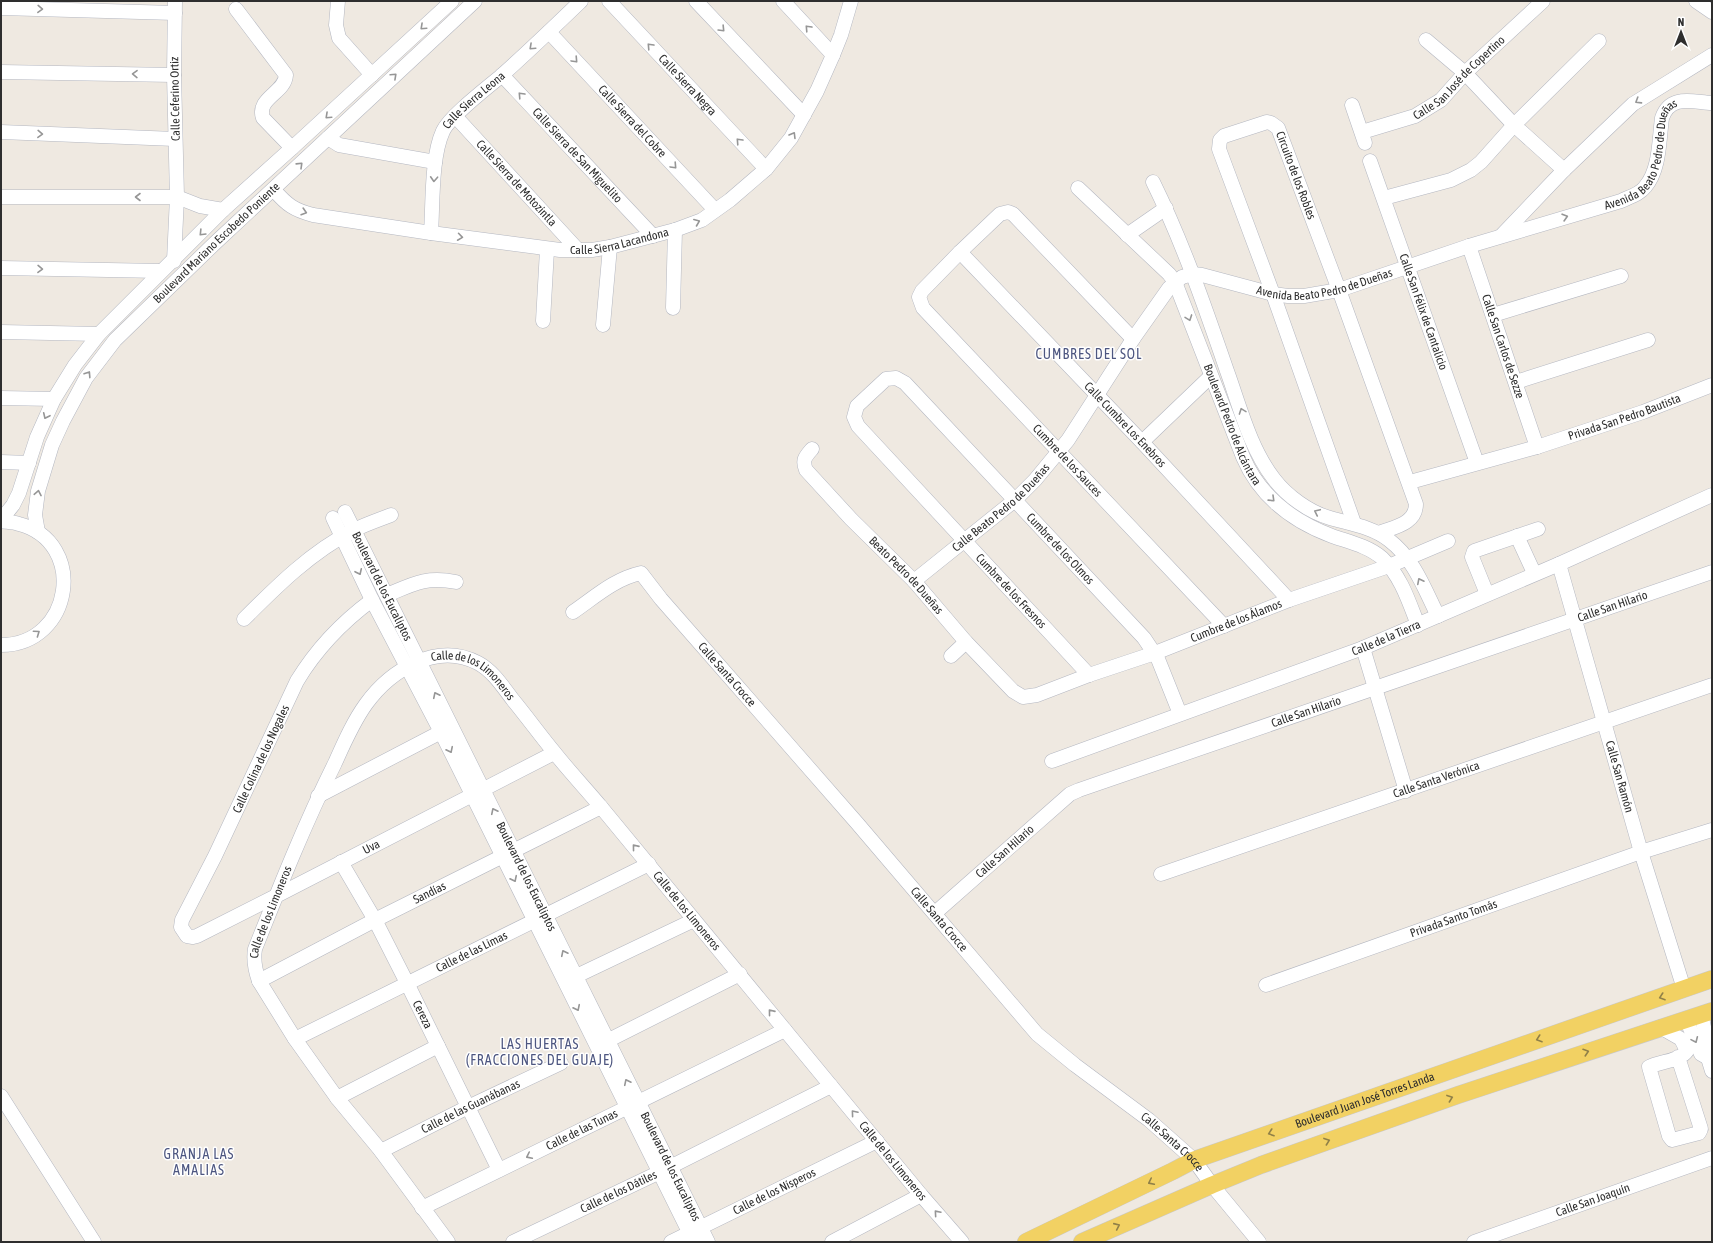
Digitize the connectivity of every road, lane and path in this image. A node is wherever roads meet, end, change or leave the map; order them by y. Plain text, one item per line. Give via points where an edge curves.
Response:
1 (338, 1) edge
2 (452, 1) edge
3 (475, 1) edge
4 (581, 1) edge
5 (608, 1) edge
6 (696, 1) edge
7 (783, 1) edge
8 (851, 1) edge
9 (1543, 1) edge
10 (1696, 1) edge
11 (175, 7) edge
12 (1, 8) edge
13 (236, 9) dead end
14 (440, 12) junction
15 (1712, 12) edge
16 (451, 23) junction
17 (549, 32) junction
18 (1426, 40) dead end
19 (1599, 41) dead end
20 (833, 55) junction
21 (1712, 55) edge
22 (1, 72) edge
23 (1465, 73) junction
24 (174, 74) junction
25 (372, 75) junction
26 (502, 75) junction
27 (1671, 80) junction
28 (1682, 100) junction
29 (1712, 103) edge
30 (1352, 106) dead end
31 (804, 115) junction
32 (455, 116) junction
33 (1514, 125) junction
34 (1, 132) edge
35 (175, 138) junction
36 (328, 138) junction
37 (292, 148) junction
38 (1370, 161) dead end
39 (435, 162) junction
40 (766, 169) junction
41 (1564, 170) junction
42 (1153, 182) dead end
43 (1078, 188) dead end
44 (274, 190) junction
45 (1, 197) edge
46 (177, 197) junction
47 (1384, 198) junction
48 (1532, 204) junction
49 (1166, 208) junction
50 (223, 210) junction
51 (715, 210) junction
52 (1546, 223) junction
53 (675, 230) junction
54 (431, 233) junction
55 (1127, 234) junction
56 (653, 236) junction
57 (1501, 237) junction
58 (1469, 246) junction
59 (610, 247) junction
60 (547, 250) junction
61 (578, 250) junction
62 (960, 252) junction
63 (174, 261) junction
64 (1407, 266) junction
65 (1, 268) edge
66 (161, 271) junction
67 (1193, 274) junction
68 (1621, 276) dead end
69 (1175, 282) junction
70 (1339, 290) junction
71 (1273, 294) junction
72 (673, 308) dead end
73 (1493, 315) junction
74 (543, 321) dead end
75 (603, 325) dead end
76 (1, 332) edge
77 (99, 334) junction
78 (1133, 339) junction
79 (1648, 340) dead end
80 (1211, 376) junction
81 (1516, 382) junction
82 (1712, 385) edge
83 (1097, 395) junction
84 (1, 398) edge
85 (54, 399) junction
86 (854, 417) joint
87 (1142, 442) junction
88 (1537, 447) junction
89 (812, 449) dead end
90 (1059, 451) junction
91 (1, 462) edge
92 (29, 463) junction
93 (1477, 463) junction
94 (1410, 482) junction
95 (1712, 495) edge
96 (1015, 500) junction
97 (339, 515) dead end
98 (391, 515) dead end
99 (1, 521) edge
100 (1354, 523) junction
101 (1538, 529) dead end
102 (38, 532) junction
103 (348, 533) junction
104 (1379, 533) junction
105 (1517, 536) junction
106 (963, 540) junction
107 (1448, 541) dead end
108 (1408, 558) junction
109 (1559, 564) junction
110 (1388, 566) junction
111 (1712, 572) edge
112 (1534, 573) junction
113 (914, 580) junction
114 (456, 582) dead end
115 (1487, 594) junction
116 (387, 595) junction
117 (372, 600) junction
118 (1289, 600) junction
119 (573, 612) dead end
120 (1438, 616) junction
121 (244, 619) dead end
122 (1574, 620) junction
123 (1418, 625) junction
124 (1224, 626) junction
125 (966, 642) junction
126 (1, 645) edge
127 (1363, 648) junction
128 (1155, 653) junction
129 (951, 656) dead end
130 (413, 663) junction
131 (1089, 675) junction
132 (1712, 685) edge
133 (1375, 687) junction
134 (1022, 697) joint
135 (1180, 714) junction
136 (1604, 721) junction
137 (441, 732) junction
138 (554, 753) junction
139 (1052, 761) dead end
140 (1406, 791) junction
141 (477, 792) junction
142 (318, 796) junction
143 (601, 807) junction
144 (1712, 830) edge
145 (1641, 852) junction
146 (508, 854) junction
147 (341, 862) junction
148 (649, 864) junction
149 (1161, 874) dead end
150 (276, 896) junction
151 (935, 913) junction
152 (540, 918) junction
153 (375, 920) junction
154 (694, 920) junction
155 (187, 936) joint
156 (740, 974) junction
157 (570, 979) junction
158 (1712, 979) edge
159 (259, 981) junction
160 (407, 983) junction
161 (1266, 985) dead end
162 (1684, 989) junction
163 (1700, 1015) edge
164 (1660, 1028) junction
165 (785, 1030) junction
166 (295, 1039) junction
167 (602, 1043) junction
168 (438, 1046) junction
169 (1678, 1057) junction
170 (561, 1063) dead end
171 (1710, 1065) edge
172 (831, 1086) junction
173 (1, 1096) edge
174 (337, 1098) junction
175 (632, 1105) junction
176 (468, 1107) junction
177 (877, 1141) junction
178 (381, 1151) junction
179 (1712, 1158) edge
180 (1194, 1160) junction
181 (499, 1170) junction
182 (665, 1170) junction
183 (1212, 1184) junction
184 (921, 1195) junction
185 (422, 1208) junction
186 (695, 1234) edge
187 (91, 1241) edge
188 (448, 1242) edge
189 (513, 1242) edge
190 (671, 1242) edge
191 (708, 1242) edge
192 (832, 1242) edge
193 (962, 1242) edge
194 (1026, 1242) edge
195 (1082, 1242) edge
196 (1259, 1242) edge
197 (1474, 1242) edge

1 - 25 street via 336,25 339,38
2 - 14 street, Boulevard Mariano Escobedo Poniente
3 - 16 street, Boulevard Mariano Escobedo Poniente
4 - 17 street, Calle Sierra Leona
40 -> 5 street, Calle Sierra Negra
6 -> 31 street
20 -> 7 street
8 - 20 street, Calle Sierra Lacandona
9 - 23 street, Calle San José de Copertino
10 - 15 street
12 -> 11 street
11 - 24 street, Calle Ceferino Ortiz
13 - 37 street via 286,75 283,84 264,102 261,113
14 - 16 street
14 -> 25 street, Boulevard Mariano Escobedo Poniente
36 -> 16 street, Boulevard Mariano Escobedo Poniente
17 -> 26 street, Calle Sierra Leona
17 -> 51 street, Calle Sierra del Cobre
18 - 23 street
19 - 33 street
20 - 31 street, Calle Sierra Lacandona
21 - 27 street, Avenida Beato Pedro de Dueñas
24 -> 22 street
23 - 30 street, Calle San José de Copertino via 1441,100 1424,111 1363,138
23 - 33 street
24 - 35 street, Calle Ceferino Ortiz
25 -> 37 street, Boulevard Mariano Escobedo Poniente
26 - 32 street, Calle Sierra Leona
56 -> 26 street, Calle Sierra de San Miguelito
27 - 28 street
27 -> 41 street, Avenida Beato Pedro de Dueñas via 1633,104
28 - 29 street, Avenida Beato Pedro de Dueñas
52 -> 28 street, Avenida Beato Pedro de Dueñas via 1621,201 1645,189 1656,165 1664,112
40 -> 31 street, Calle Sierra Lacandona via 781,153
32 - 39 street, Calle Sierra Leona via 443,131
32 - 61 street, Calle Sierra de Motozintla
33 - 41 street
33 - 47 street via 1481,162 1461,176
34 -> 35 street
35 - 46 street, Calle Ceferino Ortiz
36 - 39 street via 339,145
44 -> 36 street, Boulevard Mariano Escobedo Poniente
37 - 50 street, Boulevard Mariano Escobedo Poniente
38 - 47 street, Calle San Félix de Cantalicio
39 -> 54 street, Calle Sierra Leona
40 - 51 street, Calle Sierra Lacandona
41 - 48 street, Avenida Beato Pedro de Dueñas
42 - 49 street, Boulevard Pedro de Alcántara
43 - 55 street, Boulevard Pedro de Alcántara
44 -> 54 street, Calle Sierra Lacandona via 284,202 302,212
102 -> 44 street, Boulevard Mariano Escobedo Poniente via 38,491 52,445 86,378 130,323
46 -> 45 street
46 - 50 street via 200,206
46 - 63 street, Calle Ceferino Ortiz
47 - 64 street, Calle San Félix de Cantalicio
48 - 52 street
48 - 57 street, Avenida Beato Pedro de Dueñas
49 - 55 street
49 - 67 street, Boulevard Pedro de Alcántara
50 -> 63 street, Boulevard Mariano Escobedo Poniente
53 -> 51 street, Calle Sierra Lacandona via 702,220
52 - 57 street, Avenida Beato Pedro de Dueñas
53 - 56 street, Calle Sierra Lacandona
53 - 72 street
54 -> 60 street, Calle Sierra Lacandona
55 - 69 street, Boulevard Pedro de Alcántara
56 - 59 street, Calle Sierra Lacandona
57 - 58 street, Avenida Beato Pedro de Dueñas
58 - 64 street, Avenida Beato Pedro de Dueñas
58 - 73 street, Calle San Carlos de Sezze
59 - 61 street, Calle Sierra Lacandona
59 - 75 street
60 - 61 street, Calle Sierra Lacandona
60 - 74 street
62 - 78 street via 1000,214 1013,214
62 - 83 street, Calle Cumbre Los Enebros
62 - 90 street, Cumbre de los Sauces via 922,291 919,297 923,308
63 - 66 street, Boulevard Mariano Escobedo Poniente
64 - 70 street, Avenida Beato Pedro de Dueñas
64 - 93 street, Calle San Félix de Cantalicio
65 -> 66 street
66 - 77 street, Boulevard Mariano Escobedo Poniente
67 - 69 street, Calle Beato Pedro de Dueñas
67 - 71 street, Avenida Beato Pedro de Dueñas
100 -> 67 street, Boulevard Pedro de Alcántara via 1329,518 1307,506 1285,491 1264,465 1250,435
68 - 73 street
69 - 78 street, Calle Beato Pedro de Dueñas
69 -> 80 street, Boulevard Pedro de Alcántara
70 - 71 street, Avenida Beato Pedro de Dueñas via 1304,296
70 - 71 street, Circuito de los Robles via 1278,128 1267,122 1224,136 1219,149
70 - 94 street, Circuito de los Robles
71 - 100 street, Circuito de los Robles
73 - 81 street, Calle San Carlos de Sezze
76 - 77 street
77 - 85 street, Boulevard Mariano Escobedo Poniente via 75,365
78 - 83 street, Calle Beato Pedro de Dueñas
79 - 81 street
80 - 87 street
80 -> 110 street, Boulevard Pedro de Alcántara via 1247,467 1261,488 1299,522 1356,544 1381,558
81 - 88 street, Calle San Carlos de Sezze
82 - 88 street, Privada San Pedro Bautista via 1643,412
83 - 87 street, Calle Cumbre Los Enebros
83 - 90 street, Calle Beato Pedro de Dueñas
84 - 85 street
85 -> 92 street, Boulevard Mariano Escobedo Poniente
86 - 96 street, Cumbre de los Olmos via 857,406 886,379 896,378 905,383
86 - 106 street, Cumbre de los Fresnos via 858,426
87 - 118 street, Calle Cumbre Los Enebros
88 - 93 street, Privada San Pedro Bautista
89 - 113 street, Beato Pedro de Dueñas via 804,457 806,470 851,519
90 - 96 street, Calle Beato Pedro de Dueñas
90 - 124 street, Cumbre de los Sauces
91 - 92 street
92 - 99 street, Boulevard Mariano Escobedo Poniente via 13,505
93 - 94 street, Privada San Pedro Bautista
94 - 104 street, Circuito de los Robles via 1416,504 1413,518
95 - 109 street, Calle de la Tierra
96 - 106 street, Calle Beato Pedro de Dueñas
96 - 128 street, Cumbre de los Olmos via 1144,638
97 - 103 street, Boulevard de los Eucaliptos
98 - 103 street
99 - 102 street via 20,524
100 - 104 street, Boulevard Pedro de Alcántara
101 - 105 street
126 -> 102 street via 20,642 36,635 49,624 59,610 64,593 64,575 60,559 51,544
103 - 116 street, Boulevard de los Eucaliptos
103 -> 117 street, Boulevard de los Eucaliptos
103 - 121 street via 297,568
104 - 108 street, Boulevard Pedro de Alcántara
105 - 112 street
105 - 115 street via 1474,551 1472,557
106 - 113 street, Calle Beato Pedro de Dueñas
106 - 131 street, Cumbre de los Fresnos
107 - 108 street, Cumbre de los Álamos
108 - 110 street, Cumbre de los Álamos
120 -> 108 street, Boulevard Pedro de Alcántara
109 - 112 street, Calle de la Tierra
109 - 122 street, Calle San Ramón
110 - 118 street, Cumbre de los Álamos
110 - 123 street, Boulevard Pedro de Alcántara via 1402,584
111 - 122 street, Calle San Hilario
112 - 115 street, Calle de la Tierra
113 - 125 street, Beato Pedro de Dueñas
114 - 116 street via 439,579 418,582
115 - 120 street, Calle de la Tierra
116 - 130 street, Boulevard de los Eucaliptos
117 - 130 street, Boulevard de los Eucaliptos
117 - 155 street, Calle Colina de los Nogales via 324,643 308,662 297,681 182,920 181,927
118 - 124 street, Cumbre de los Álamos
119 - 151 street, Calle Santa Crocce via 614,582 641,574
120 - 123 street, Calle de la Tierra
122 - 133 street, Calle San Hilario
122 - 136 street, Calle San Ramón
123 - 127 street, Calle de la Tierra
124 - 128 street, Cumbre de los Álamos
125 - 129 street
125 - 134 street, Beato Pedro de Dueñas via 1013,691
127 - 133 street
127 - 135 street, Calle de la Tierra
128 - 131 street, Cumbre de los Álamos
128 - 135 street, Cumbre de los Olmos
130 - 137 street, Boulevard de los Eucaliptos
130 - 138 street, Calle de los Limoneros via 431,657 464,658 477,663 495,677
141 -> 130 street, Boulevard de los Eucaliptos
130 - 142 street, Calle de los Limoneros via 378,690 366,704
131 - 134 street, Cumbre de los Álamos via 1037,695
132 - 136 street, Calle Santa Verónica
133 - 140 street
133 - 151 street, Calle San Hilario via 1070,794
135 - 139 street, Calle de la Tierra
136 - 140 street, Calle Santa Verónica
136 - 145 street, Calle San Ramón
137 -> 141 street, Boulevard de los Eucaliptos
137 - 142 street
138 - 141 street, Uva
138 - 143 street, Calle de los Limoneros
140 - 149 street, Calle Santa Verónica
141 - 146 street, Boulevard de los Eucaliptos
141 - 147 street, Uva
142 - 150 street, Calle de los Limoneros
143 - 146 street, Sandías
148 -> 143 street, Calle de los Limoneros
144 - 145 street, Privada Santo Tomás
145 - 161 street, Privada Santo Tomás
145 - 162 street, Calle San Ramón
146 - 152 street, Boulevard de los Eucaliptos
146 - 153 street, Sandías
147 - 150 street, Uva
147 - 153 street, Cereza
148 - 152 street, Calle de las Limas
148 - 154 street, Calle de los Limoneros
150 - 155 street, Uva via 197,936
150 - 159 street, Calle de los Limoneros via 255,949 254,965
151 - 180 street, Calle Santa Crocce via 1038,1034 1149,1120
152 - 157 street, Boulevard de los Eucaliptos
152 - 160 street, Calle de las Limas
153 - 159 street, Sandías
153 - 160 street, Cereza
154 - 156 street, Calle de los Limoneros
154 - 157 street
165 -> 156 street, Calle de los Limoneros
156 - 167 street
157 - 167 street, Boulevard de los Eucaliptos
158 - 162 main road, Boulevard Juan José Torres Landa
159 - 166 street, Calle de los Limoneros
160 - 166 street, Calle de las Limas
160 - 168 street, Cereza
162 -> 180 main road, Boulevard Juan José Torres Landa
163 - 164 main road
163 - 171 street via 1701,1054
164 - 169 street via 1681,1039 1686,1046 1687,1051
183 -> 164 main road via 1451,1097
165 - 172 street, Calle de los Limoneros
165 - 175 street, Calle de las Tunas
166 - 174 street, Calle de los Limoneros
167 - 175 street, Boulevard de los Eucaliptos
168 - 174 street
168 - 176 street, Cereza
169 - 169 street via 1701,1129 1699,1133 1672,1140 1648,1067
170 - 176 street, Calle de las Guanábanas
177 -> 172 street, Calle de los Limoneros
172 - 182 street, Calle de los Dátiles
173 - 187 street
174 - 178 street, Calle de los Limoneros
175 -> 181 street, Calle de las Tunas
175 - 182 street, Boulevard de los Eucaliptos
176 - 178 street, Calle de las Guanábanas
176 - 181 street, Cereza
177 - 184 street, Calle de los Limoneros
177 - 186 street, Calle de los Nísperos
178 - 185 street, Calle de los Limoneros
179 - 197 street, Calle San Joaquín
180 - 183 street, Calle Santa Crocce
180 -> 194 main road, Boulevard Juan José Torres Landa
181 - 185 street, Calle de las Tunas
182 - 186 street, Boulevard de los Eucaliptos
182 - 189 street, Calle de los Dátiles
195 -> 183 main road
183 - 196 street, Calle Santa Crocce
184 - 192 street
193 -> 184 street, Calle de los Limoneros
185 - 188 street, Calle de los Limoneros
186 - 190 street, Calle de los Nísperos
186 - 191 street, Boulevard de los Eucaliptos

